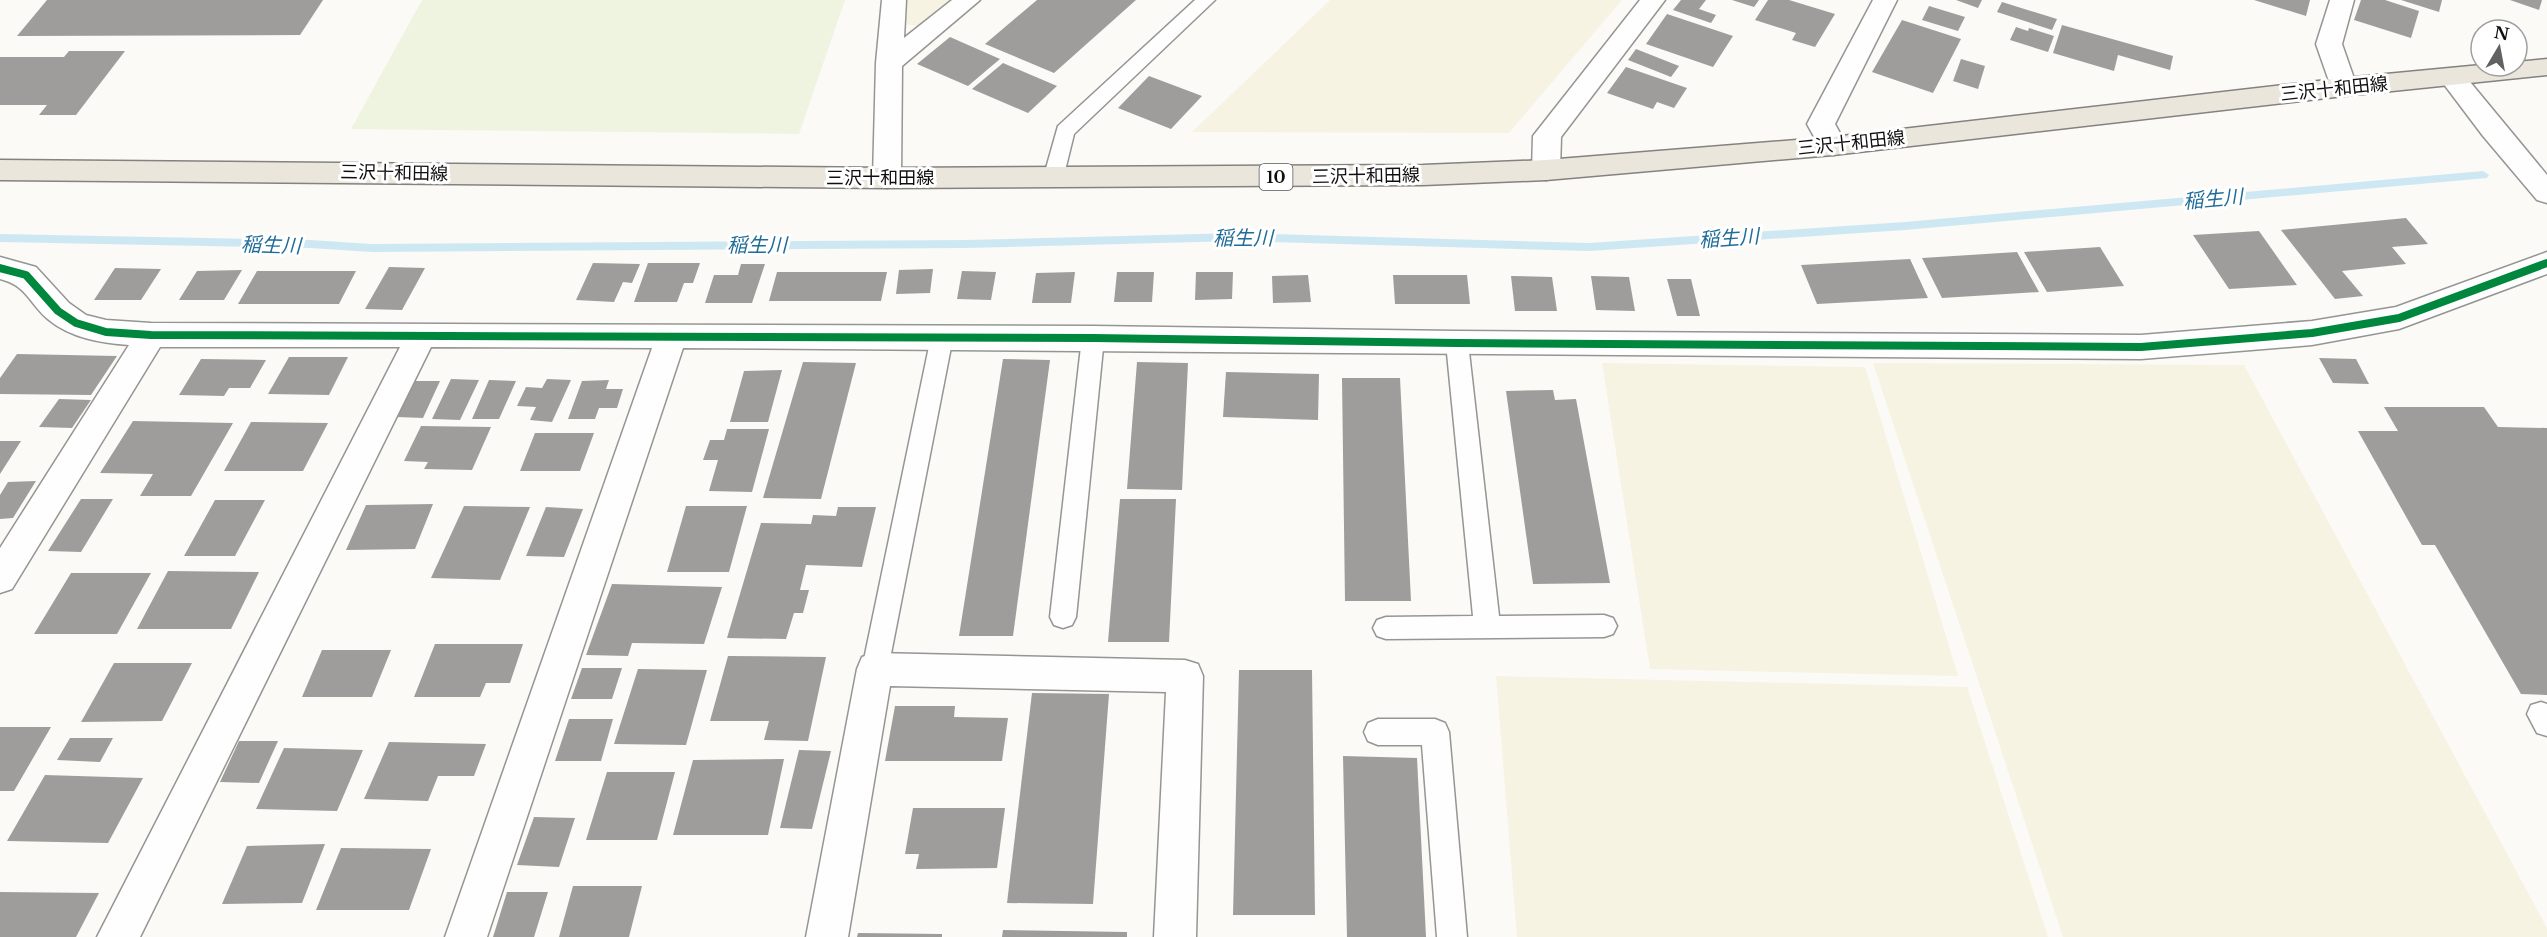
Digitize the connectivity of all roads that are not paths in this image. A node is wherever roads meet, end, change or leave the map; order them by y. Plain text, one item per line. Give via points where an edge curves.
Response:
1 (894, 0) edge
2 (968, 0) edge
3 (1206, 0) edge
4 (1653, 0) edge
5 (1885, 0) edge
6 (2342, 0) edge
7 (889, 63) junction
8 (2547, 67) edge
9 (2452, 77) junction
10 (2344, 87) junction
11 (1833, 146) junction
12 (0, 170) edge
13 (1546, 170) junction
14 (887, 178) junction
15 (1053, 178) junction
16 (2547, 193) edge
17 (2547, 263) edge
18 (0, 268) edge
19 (151, 335) junction
20 (421, 336) junction
21 (672, 336) junction
22 (942, 337) junction
23 (1093, 338) junction
24 (1457, 343) junction
25 (0, 578) edge
26 (1063, 617) dead end
27 (1604, 626) dead end
28 (1386, 627) dead end
29 (1487, 627) junction
30 (875, 669) junction
31 (1378, 732) dead end
32 (118, 937) edge
33 (466, 937) edge
34 (827, 937) edge
35 (1175, 937) edge
36 (1452, 937) edge

1 - 7 street
2 - 7 street
3 - 15 lane via 1065,131
4 - 13 street via 1546,136
5 - 11 street via 1821,124
6 - 10 street via 2329,44
7 - 14 street
8 - 9 main road, 三沢十和田線 / 10
9 - 10 main road, 三沢十和田線 / 10
9 - 16 street
10 - 11 main road, 三沢十和田線 / 10
11 - 13 main road, 三沢十和田線 / 10
12 - 14 main road, 三沢十和田線 / 10
13 - 15 main road, 三沢十和田線 / 10 via 1423,175
14 - 15 main road, 三沢十和田線 / 10
17 - 24 street via 2399,318 2312,333 2164,345
18 - 19 street via 26,275 58,311 76,323 106,332
19 - 20 street
19 - 25 street
20 - 21 street
20 - 32 street
21 - 22 street
21 - 33 street
22 - 23 street
22 - 30 lane
23 - 24 street
23 - 26 lane
24 - 29 lane
27 - 29 lane
28 - 29 lane
30 - 34 street
30 - 35 street via 1185,676
31 - 36 lane via 1435,732

